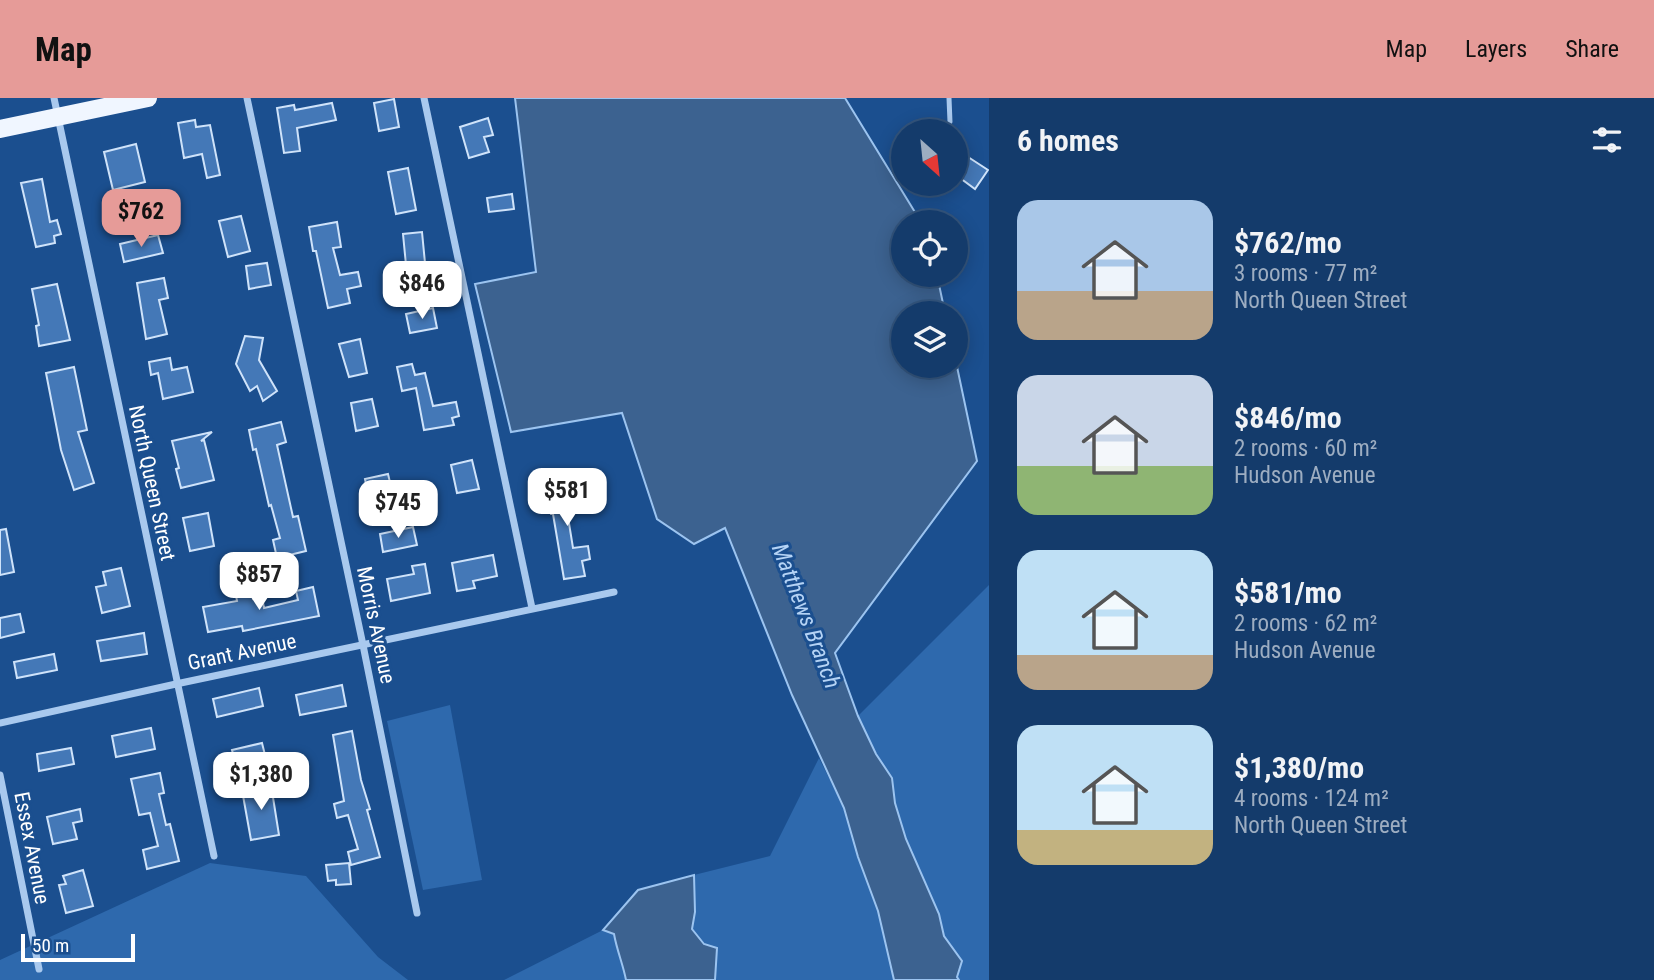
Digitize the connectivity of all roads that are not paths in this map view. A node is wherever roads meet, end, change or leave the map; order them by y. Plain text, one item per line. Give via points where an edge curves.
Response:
1 (54, 98) edge
2 (148, 98) edge
3 (247, 98) edge
4 (424, 98) edge
5 (949, 98) edge
6 (58, 117) junction
7 (950, 119) edge
8 (0, 129) edge
9 (614, 592) dead end
10 (533, 608) junction
11 (363, 645) junction
12 (177, 684) junction
13 (0, 723) edge
14 (0, 775) edge
15 (214, 856) dead end
16 (417, 913) dead end
17 (39, 970) dead end

1 - 6 street, North Queen Street
2 - 6 main road
3 - 11 street, Morris Avenue
4 - 10 street
5 - 7 lane
6 - 8 main road
6 - 12 street, North Queen Street
9 - 10 street, Grant Avenue
10 - 11 street, Grant Avenue
11 - 12 street, Grant Avenue
11 - 16 street, Morris Avenue
12 - 13 street, Grant Avenue
12 - 15 street, North Queen Street
14 - 17 street, Essex Avenue

